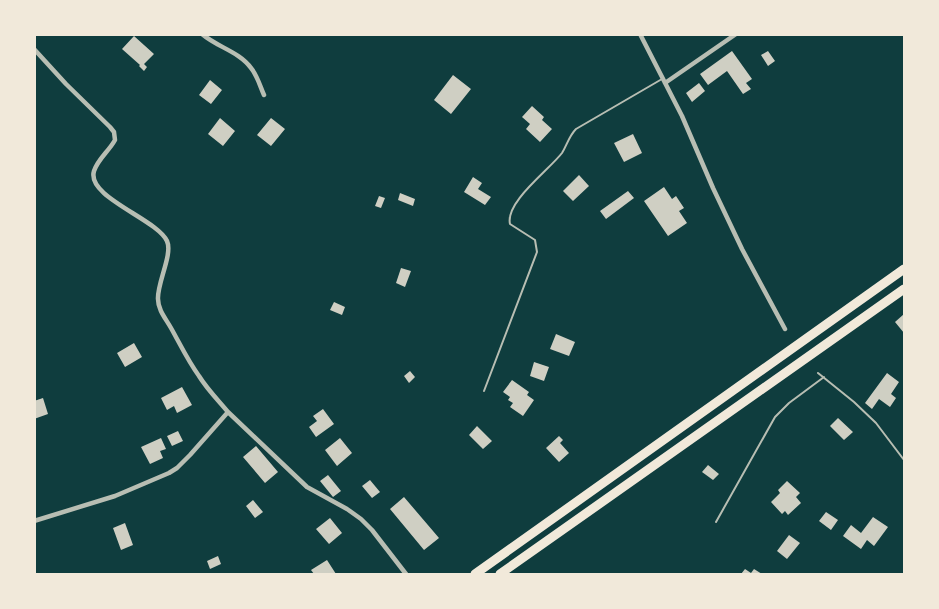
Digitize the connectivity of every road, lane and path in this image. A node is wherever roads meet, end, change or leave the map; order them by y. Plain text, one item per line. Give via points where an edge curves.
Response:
1 (202, 34) edge
2 (639, 34) edge
3 (736, 34) edge
4 (34, 49) edge
5 (664, 81) junction
6 (264, 95) dead end
7 (904, 269) edge
8 (904, 289) edge
9 (785, 329) dead end
10 (818, 373) dead end
11 (824, 377) junction
12 (484, 391) dead end
13 (228, 412) junction
14 (904, 460) edge
15 (34, 521) edge
16 (716, 522) dead end
17 (406, 574) edge
18 (475, 574) edge
19 (500, 574) edge

1 - 6 street via 250,65
2 - 5 street
3 - 5 street
4 - 13 street via 114,132 115,140 96,167 94,181 100,190 166,238 169,252 158,304 191,365
5 - 9 street via 732,229
5 - 12 lane via 576,129 559,156 513,208 510,224 535,240 537,252
7 - 18 highway
8 - 19 highway
10 - 11 lane
11 - 14 lane via 876,423
11 - 16 lane via 775,417
13 - 15 street via 184,462 169,473 115,496
13 - 17 street via 307,487 361,519

